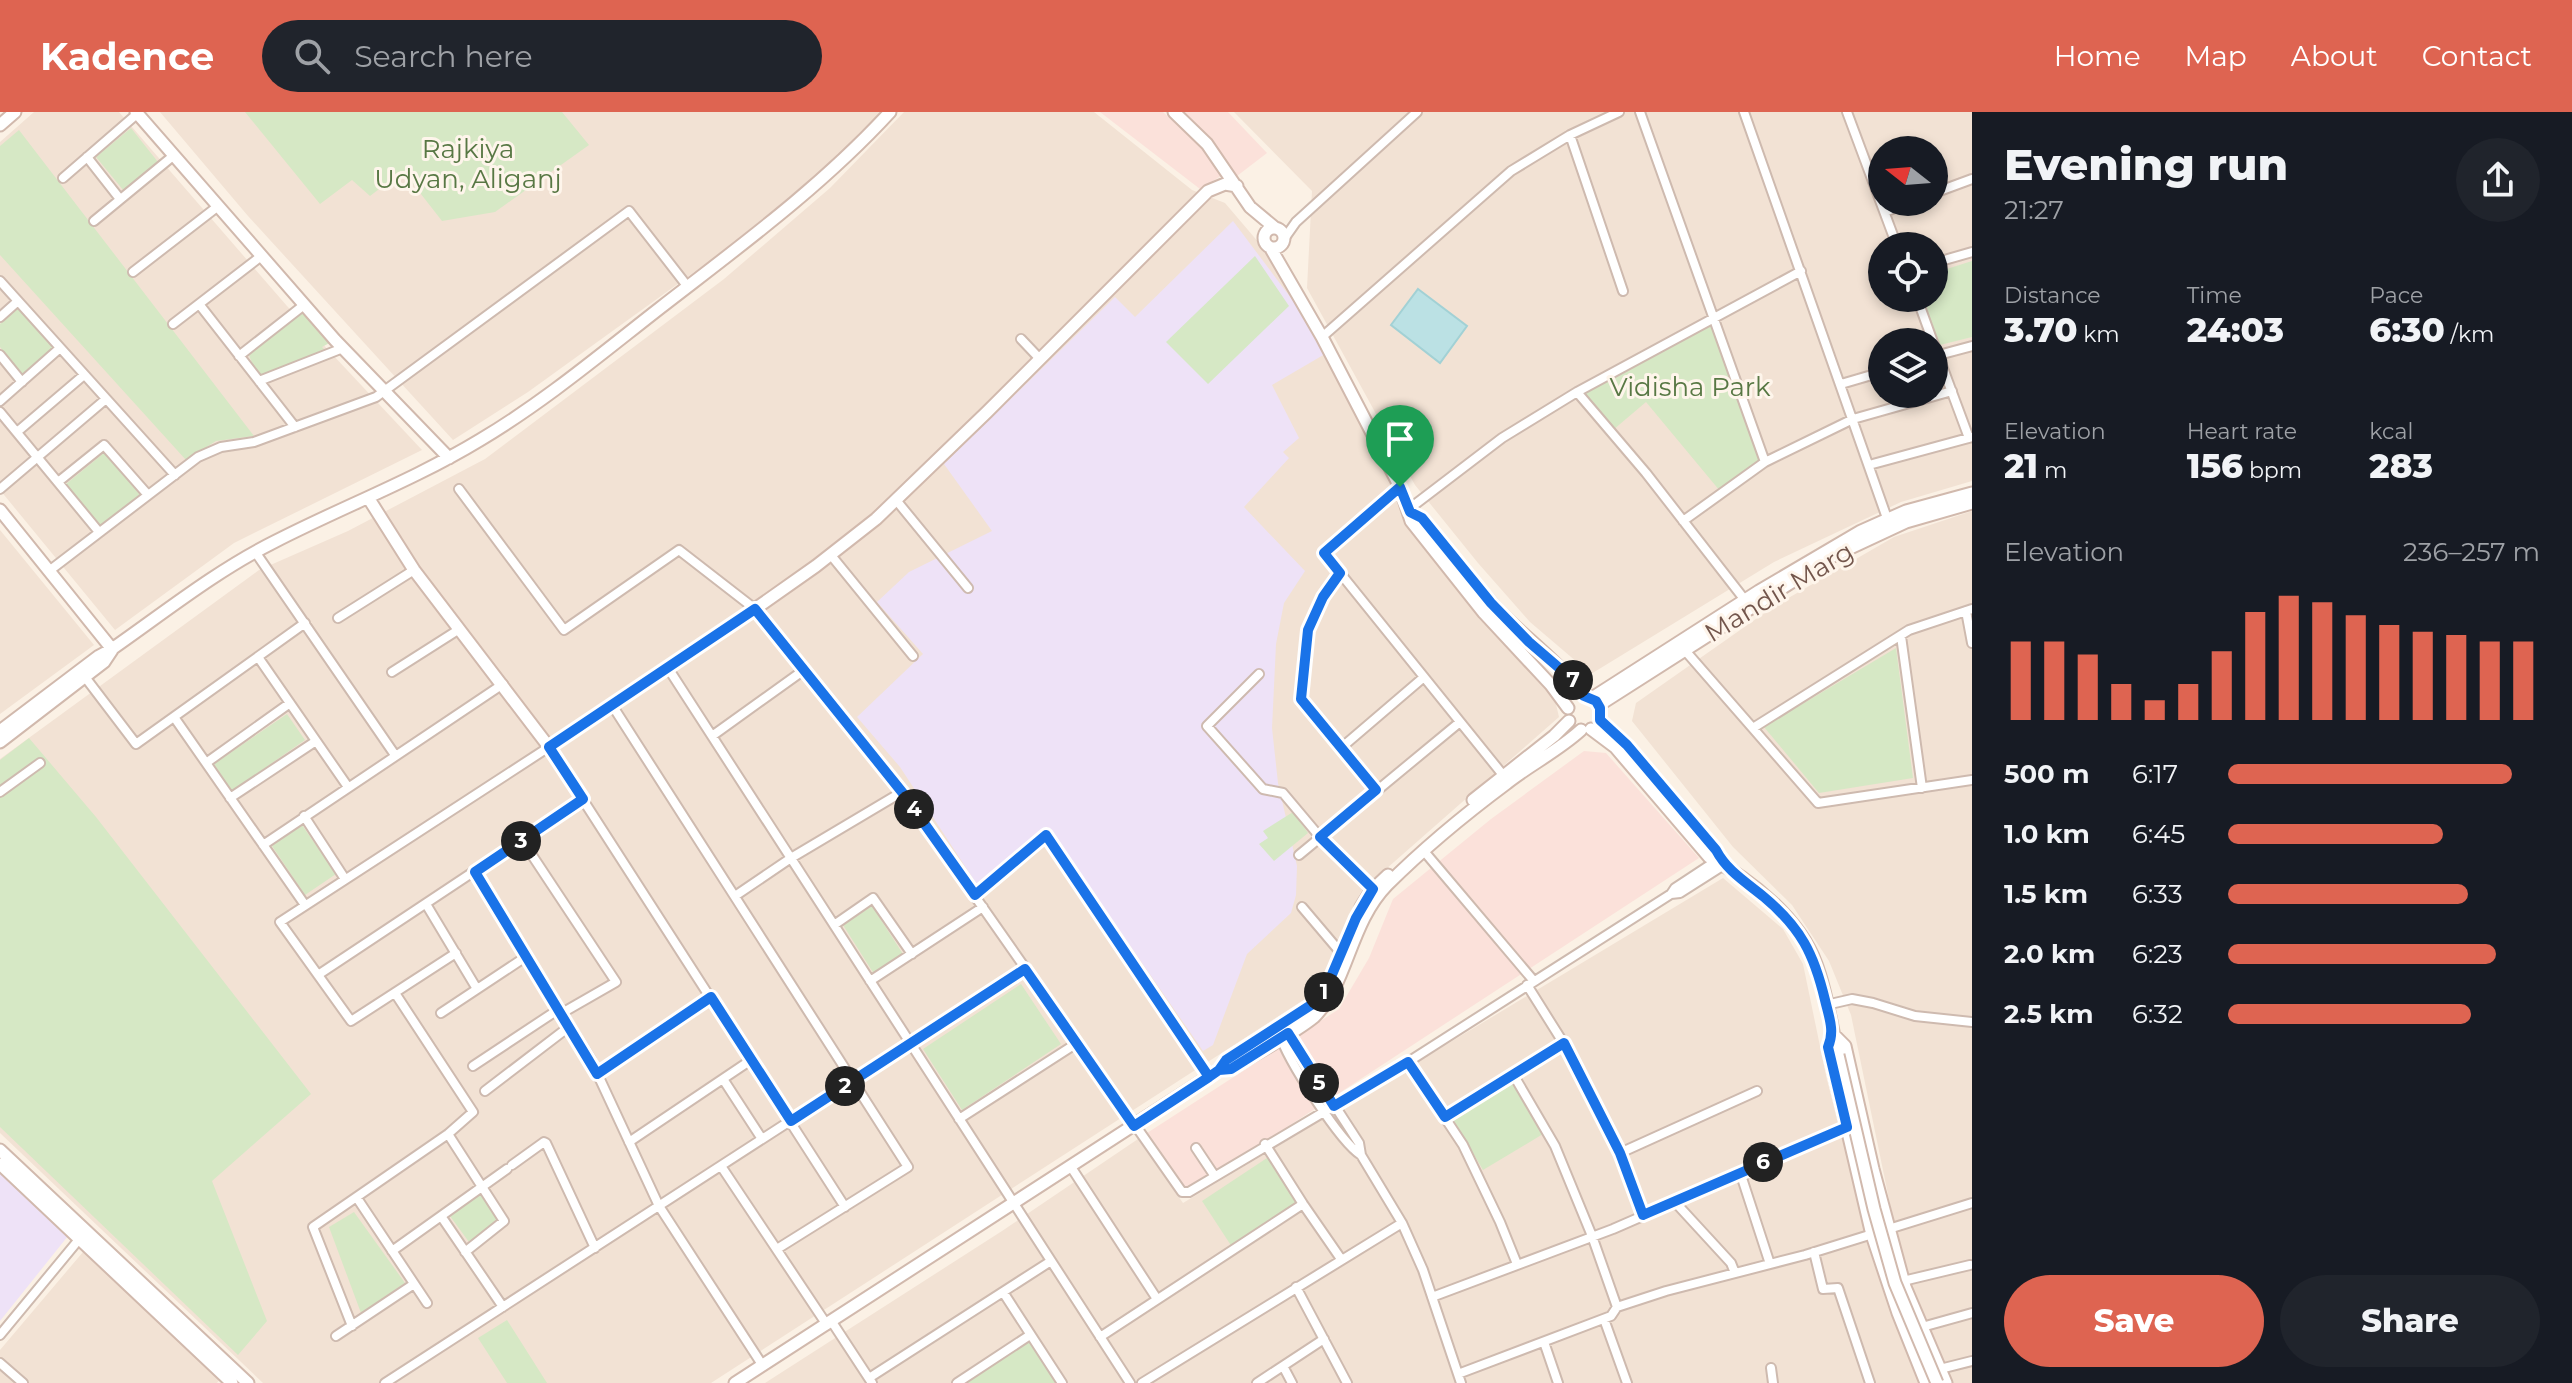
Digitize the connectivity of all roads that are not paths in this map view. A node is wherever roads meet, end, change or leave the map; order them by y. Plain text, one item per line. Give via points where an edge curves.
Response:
1 (15, 112) edge
2 (890, 112) edge
3 (1174, 112) edge
4 (1417, 112) edge
5 (1619, 112) edge
6 (1640, 112) edge
7 (1744, 112) edge
8 (1847, 112) edge
9 (137, 113) edge
10 (0, 125) edge
11 (1570, 135) junction
12 (173, 156) junction
13 (87, 157) junction
14 (1868, 167) edge
15 (63, 178) dead end
16 (1972, 179) edge
17 (1237, 186) junction
18 (1948, 188) edge
19 (120, 199) junction
20 (217, 207) junction
21 (94, 221) dead end
22 (1275, 237) junction
23 (1972, 252) edge
24 (260, 257) junction
25 (1948, 259) edge
26 (1801, 271) junction
27 (133, 272) dead end
28 (0, 281) edge
29 (688, 287) junction
30 (1623, 291) dead end
31 (18, 301) junction
32 (199, 304) junction
33 (304, 305) junction
34 (1713, 316) junction
35 (0, 317) edge
36 (173, 324) dead end
37 (1322, 337) junction
38 (1021, 339) dead end
39 (1972, 346) edge
40 (60, 348) junction
41 (343, 348) junction
42 (1948, 353) edge
43 (0, 355) edge
44 (239, 356) junction
45 (1040, 359) junction
46 (84, 375) junction
47 (1868, 376) edge
48 (259, 381) junction
49 (22, 382) junction
50 (1948, 382) edge
51 (1841, 384) junction
52 (384, 391) junction
53 (1952, 391) junction
54 (1577, 392) junction
55 (106, 399) junction
56 (0, 401) edge
57 (0, 412) edge
58 (1853, 419) junction
59 (295, 427) junction
60 (17, 432) junction
61 (1970, 437) edge
62 (37, 457) junction
63 (449, 458) junction
64 (1765, 462) junction
65 (1869, 465) junction
66 (175, 475) junction
67 (58, 482) junction
68 (1400, 487) junction
69 (0, 489) edge
70 (459, 489) dead end
71 (1972, 493) edge
72 (148, 495) junction
73 (369, 499) junction
74 (896, 500) junction
75 (1972, 503) edge
76 (0, 510) edge
77 (1410, 510) junction
78 (1683, 521) junction
79 (1889, 524) junction
80 (99, 532) junction
81 (256, 553) junction
82 (830, 554) junction
83 (414, 570) junction
84 (49, 571) junction
85 (1340, 573) junction
86 (968, 588) dead end
87 (1748, 604) junction
88 (755, 609) junction
89 (1969, 610) edge
90 (338, 618) dead end
91 (305, 623) junction
92 (458, 630) junction
93 (1901, 636) junction
94 (1972, 643) edge
95 (1681, 646) junction
96 (112, 649) junction
97 (913, 656) dead end
98 (258, 657) junction
99 (668, 668) junction
100 (804, 670) junction
101 (392, 672) dead end
102 (1259, 674) dead end
103 (85, 677) junction
104 (1424, 677) junction
105 (503, 684) junction
106 (1592, 700) junction
107 (290, 703) junction
108 (612, 705) junction
109 (1568, 714) junction
110 (174, 717) junction
111 (1600, 720) junction
112 (1460, 722) junction
113 (1753, 728) junction
114 (1586, 730) junction
115 (0, 731) edge
116 (712, 736) junction
117 (316, 741) junction
118 (0, 742) edge
119 (549, 747) junction
120 (1341, 748) junction
121 (395, 755) junction
122 (40, 763) dead end
123 (206, 763) junction
124 (1503, 775) junction
125 (1972, 780) edge
126 (348, 787) junction
127 (1922, 788) junction
128 (1376, 790) junction
129 (0, 792) edge
130 (902, 792) junction
131 (230, 798) junction
132 (583, 799) junction
133 (304, 816) junction
134 (1320, 837) junction
135 (522, 840) junction
136 (263, 845) junction
137 (1423, 850) junction
138 (1299, 855) dead end
139 (791, 858) junction
140 (1720, 863) junction
141 (475, 872) junction
142 (345, 879) junction
143 (1375, 892) junction
144 (975, 895) junction
145 (735, 896) junction
146 (426, 904) junction
147 (305, 905) junction
148 (983, 907) junction
149 (1302, 907) dead end
150 (834, 925) junction
151 (456, 953) junction
152 (1341, 953) junction
153 (912, 954) junction
154 (527, 956) junction
155 (1025, 969) junction
156 (318, 975) junction
157 (870, 981) junction
158 (1530, 982) junction
159 (477, 989) junction
160 (395, 993) junction
161 (711, 997) junction
162 (1826, 1005) junction
163 (561, 1011) junction
164 (441, 1013) dead end
165 (1972, 1022) edge
166 (570, 1026) junction
167 (1282, 1032) junction
168 (1833, 1035) junction
169 (1077, 1043) junction
170 (1564, 1043) junction
171 (911, 1044) junction
172 (751, 1060) junction
173 (1408, 1062) junction
174 (473, 1066) dead end
175 (597, 1074) junction
176 (1214, 1074) junction
177 (1513, 1074) junction
178 (723, 1079) junction
179 (854, 1080) junction
180 (485, 1091) dead end
181 (1757, 1091) dead end
182 (1334, 1106) junction
183 (1323, 1112) junction
184 (1445, 1117) junction
185 (959, 1119) junction
186 (791, 1121) junction
187 (1134, 1126) junction
188 (1847, 1127) junction
189 (448, 1134) junction
190 (762, 1139) junction
191 (629, 1142) junction
192 (1265, 1144) junction
193 (1196, 1148) dead end
194 (0, 1150) edge
195 (1620, 1153) junction
196 (1361, 1155) junction
197 (0, 1164) edge
198 (721, 1166) junction
199 (1071, 1167) junction
200 (1740, 1172) junction
201 (1214, 1175) junction
202 (483, 1186) junction
203 (357, 1198) junction
204 (1674, 1201) junction
205 (1972, 1203) edge
206 (1014, 1204) junction
207 (1303, 1204) junction
208 (659, 1206) junction
209 (845, 1207) junction
210 (1643, 1215) junction
211 (441, 1216) junction
212 (1402, 1223) junction
213 (1890, 1230) junction
214 (83, 1235) junction
215 (1872, 1235) junction
216 (1592, 1236) junction
217 (595, 1248) junction
218 (777, 1249) junction
219 (392, 1251) junction
220 (465, 1252) junction
221 (1814, 1252) junction
222 (1341, 1259) junction
223 (1051, 1261) junction
224 (1517, 1264) junction
225 (1770, 1264) junction
226 (1970, 1265) edge
227 (1735, 1273) junction
228 (1903, 1281) junction
229 (414, 1284) junction
230 (1296, 1287) junction
231 (1003, 1292) junction
232 (1432, 1297) junction
233 (1157, 1299) junction
234 (427, 1303) dead end
235 (503, 1307) junction
236 (1617, 1307) junction
237 (1972, 1313) edge
238 (1604, 1319) junction
239 (830, 1323) junction
240 (352, 1326) junction
241 (1922, 1327) junction
242 (0, 1335) edge
243 (1030, 1335) junction
244 (336, 1336) dead end
245 (1100, 1337) junction
246 (1324, 1339) junction
247 (1544, 1342) junction
248 (1972, 1361) edge
249 (0, 1363) edge
250 (763, 1366) junction
251 (1283, 1366) junction
252 (1771, 1368) dead end
253 (1940, 1369) junction
254 (1459, 1378) edge
255 (871, 1380) edge
256 (23, 1383) edge
257 (232, 1383) edge
258 (248, 1383) edge
259 (385, 1383) edge
260 (735, 1383) edge
261 (957, 1383) edge
262 (1062, 1383) edge
263 (1130, 1383) edge
264 (1142, 1383) edge
265 (1257, 1383) edge
266 (1292, 1383) edge
267 (1347, 1383) edge
268 (1558, 1383) edge
269 (1627, 1383) edge
270 (1773, 1383) edge
271 (1870, 1383) edge
272 (1926, 1383) edge
273 (1937, 1383) edge
274 (1946, 1383) edge

1 - 10 main road
2 - 29 main road via 777,219
3 - 17 main road via 1207,144
4 - 22 street
5 - 11 street
6 - 34 street
7 - 26 street
8 - 14 street
9 - 12 main road
9 - 13 street
11 - 30 street
11 - 37 street via 1511,171
12 - 19 street
12 - 20 main road
13 - 15 street
13 - 19 street
16 - 18 street
17 - 22 main road
17 - 45 main road via 1225,184 1208,191
19 - 21 street
20 - 24 main road
20 - 27 street
22 - 37 main road via 1282,270
23 - 25 street
24 - 32 street
24 - 33 main road
26 - 34 street
26 - 51 street
28 - 31 street
29 - 52 street via 629,211
29 - 63 main road via 564,384
31 - 35 street
31 - 40 street
32 - 36 street
32 - 44 street
33 - 41 main road
33 - 44 street
34 - 54 street
34 - 64 street
37 - 68 main road
38 - 45 street
39 - 42 street
40 - 46 street
40 - 49 street
41 - 48 street
41 - 52 main road
43 - 49 street
44 - 48 street
45 - 74 main road
46 - 55 street
46 - 60 street
47 - 51 street
48 - 59 street
49 - 56 street
50 - 53 street
51 - 58 street
52 - 59 street
52 - 63 main road
53 - 58 street
53 - 61 street
54 - 77 street via 1502,438
54 - 78 street
55 - 62 street
55 - 66 street
57 - 60 street
58 - 64 street
58 - 65 street
59 - 66 street via 221,447
60 - 62 street
61 - 65 street
62 - 67 street
62 - 69 street
63 - 73 main road
64 - 78 street
65 - 79 street
66 - 72 street
67 - 72 street via 104,445
67 - 80 street
68 - 77 main road
68 - 85 street via 1324,553
70 - 88 street via 564,630 679,550
71 - 79 main road via 1906,511
72 - 80 street
73 - 81 main road
73 - 83 main road
74 - 82 main road
74 - 86 street
75 - 79 main road
76 - 84 main road
77 - 106 main road via 1491,603
77 - 109 main road via 1411,521 1484,613 1551,685
78 - 87 street
79 - 87 main road via 1861,531
80 - 84 street
81 - 91 street
81 - 96 main road
82 - 88 main road
82 - 97 street
83 - 90 street
83 - 92 main road
84 - 96 main road
85 - 104 street
85 - 120 street via 1308,630 1301,699
87 - 95 main road
88 - 99 main road
88 - 100 street
89 - 93 street
89 - 94 street
91 - 98 street
91 - 121 street
92 - 101 street
92 - 105 main road
93 - 113 street
93 - 127 street
95 - 106 main road
95 - 113 street
96 - 103 main road
96 - 115 main road
98 - 107 street
98 - 110 street
99 - 108 main road
99 - 116 street
100 - 116 street
100 - 130 street
102 - 134 street via 1207,726 1263,789 1283,793
103 - 110 street via 136,744
103 - 118 main road
104 - 112 street
104 - 120 street
105 - 119 main road
105 - 121 street
106 - 109 main road via 1571,702
106 - 111 main road
107 - 117 street
107 - 123 street
108 - 119 main road
108 - 145 street
109 - 114 main road
109 - 124 main road via 1554,736
110 - 123 street
111 - 114 main road
111 - 140 main road via 1716,850
112 - 124 street
112 - 128 street
113 - 127 street via 1818,803
114 - 137 main road via 1508,781
114 - 140 main road via 1615,747 1709,857
116 - 139 street
117 - 126 street
117 - 131 street
119 - 132 street
119 - 142 street
120 - 128 street
121 - 126 street
122 - 129 street
123 - 131 street
124 - 143 main road
125 - 127 street
126 - 133 street
128 - 134 street
130 - 139 street
130 - 144 street
131 - 136 street
132 - 135 street
132 - 161 street
133 - 136 street
133 - 142 street
134 - 138 street
134 - 143 street
135 - 141 street
135 - 163 street via 616,982
136 - 147 street
137 - 143 main road
137 - 158 street
139 - 145 street
139 - 150 street
140 - 158 street via 1680,893
140 - 162 main road via 1782,912 1805,942 1817,965
141 - 146 street
141 - 154 street
142 - 147 street
143 - 152 main road
143 - 167 main road via 1326,1000 1313,1017
144 - 148 street
144 - 176 street via 1046,835
145 - 179 street
146 - 151 street
146 - 156 street
147 - 156 street via 280,922
148 - 153 street
148 - 155 street
149 - 152 street
150 - 153 street via 873,898
150 - 157 street
151 - 159 street
151 - 160 street
152 - 167 main road via 1325,991
153 - 157 street
154 - 159 street
154 - 163 street
155 - 169 street
155 - 171 street
156 - 160 street via 351,1021
157 - 171 street
158 - 170 street
158 - 173 street
159 - 164 street
160 - 189 street via 473,1110
161 - 172 street
161 - 175 street
162 - 165 street via 1852,999 1915,1016
162 - 168 main road
163 - 166 street
163 - 174 street
166 - 175 street
166 - 180 street
167 - 176 main road via 1226,1060
167 - 182 street
167 - 183 street
168 - 188 main road via 1828,1047
168 - 213 main road via 1845,1046
168 - 273 main road, bridge via 1895,1283
169 - 185 street
169 - 187 street
170 - 177 street
170 - 195 street
171 - 179 street
171 - 185 street
172 - 178 street
172 - 186 street
173 - 182 street
173 - 184 street
175 - 191 street
176 - 187 main road
177 - 184 street
177 - 216 street via 1555,1146
178 - 190 street
178 - 191 street
179 - 186 street
179 - 209 street via 908,1167
181 - 195 street
182 - 183 street
182 - 196 street via 1359,1143
183 - 192 street
183 - 196 street
184 - 224 street
185 - 206 street
186 - 190 street
186 - 209 street
187 - 199 main road
187 - 201 street via 1182,1192
188 - 200 street
188 - 215 main road
189 - 202 street
189 - 203 street
190 - 198 street
191 - 208 street
192 - 201 street
192 - 207 street
193 - 201 street
194 - 214 main road
195 - 210 street
196 - 212 street
197 - 214 main road
198 - 208 street
198 - 218 street
199 - 206 main road
199 - 233 street
200 - 204 street
200 - 225 street
202 - 211 street
202 - 217 street via 545,1142
202 - 220 street via 504,1223
203 - 219 street
203 - 240 street via 313,1229
204 - 210 street
204 - 227 street
205 - 213 street
206 - 223 street
206 - 239 main road
207 - 222 street
207 - 233 street
208 - 217 street
208 - 250 street
209 - 218 street
210 - 216 street
211 - 219 street
211 - 220 street
212 - 222 street
212 - 232 street
213 - 215 street
213 - 228 main road
214 - 242 street
214 - 257 main road
214 - 258 main road
215 - 221 street
215 - 272 main road
216 - 224 street
216 - 236 street
217 - 235 street
218 - 239 street
219 - 229 street
220 - 235 street
221 - 225 street
221 - 271 street via 1823,1289 1838,1288
222 - 230 street
223 - 231 street
223 - 245 street
224 - 232 street
225 - 227 street
226 - 228 street
227 - 236 street
228 - 241 main road
229 - 234 street
229 - 240 street
230 - 246 street
230 - 264 street
231 - 243 street
231 - 255 street
232 - 254 street
233 - 245 street
235 - 259 street
236 - 238 street
237 - 241 street
238 - 247 street
238 - 269 street
239 - 250 main road
239 - 255 street
240 - 244 street
241 - 253 main road
243 - 261 street
243 - 262 street
245 - 263 street
246 - 251 street
246 - 267 street
247 - 254 street
247 - 268 street
248 - 253 street
249 - 256 street
250 - 260 main road
251 - 265 street
251 - 266 street
252 - 270 street
253 - 274 main road

